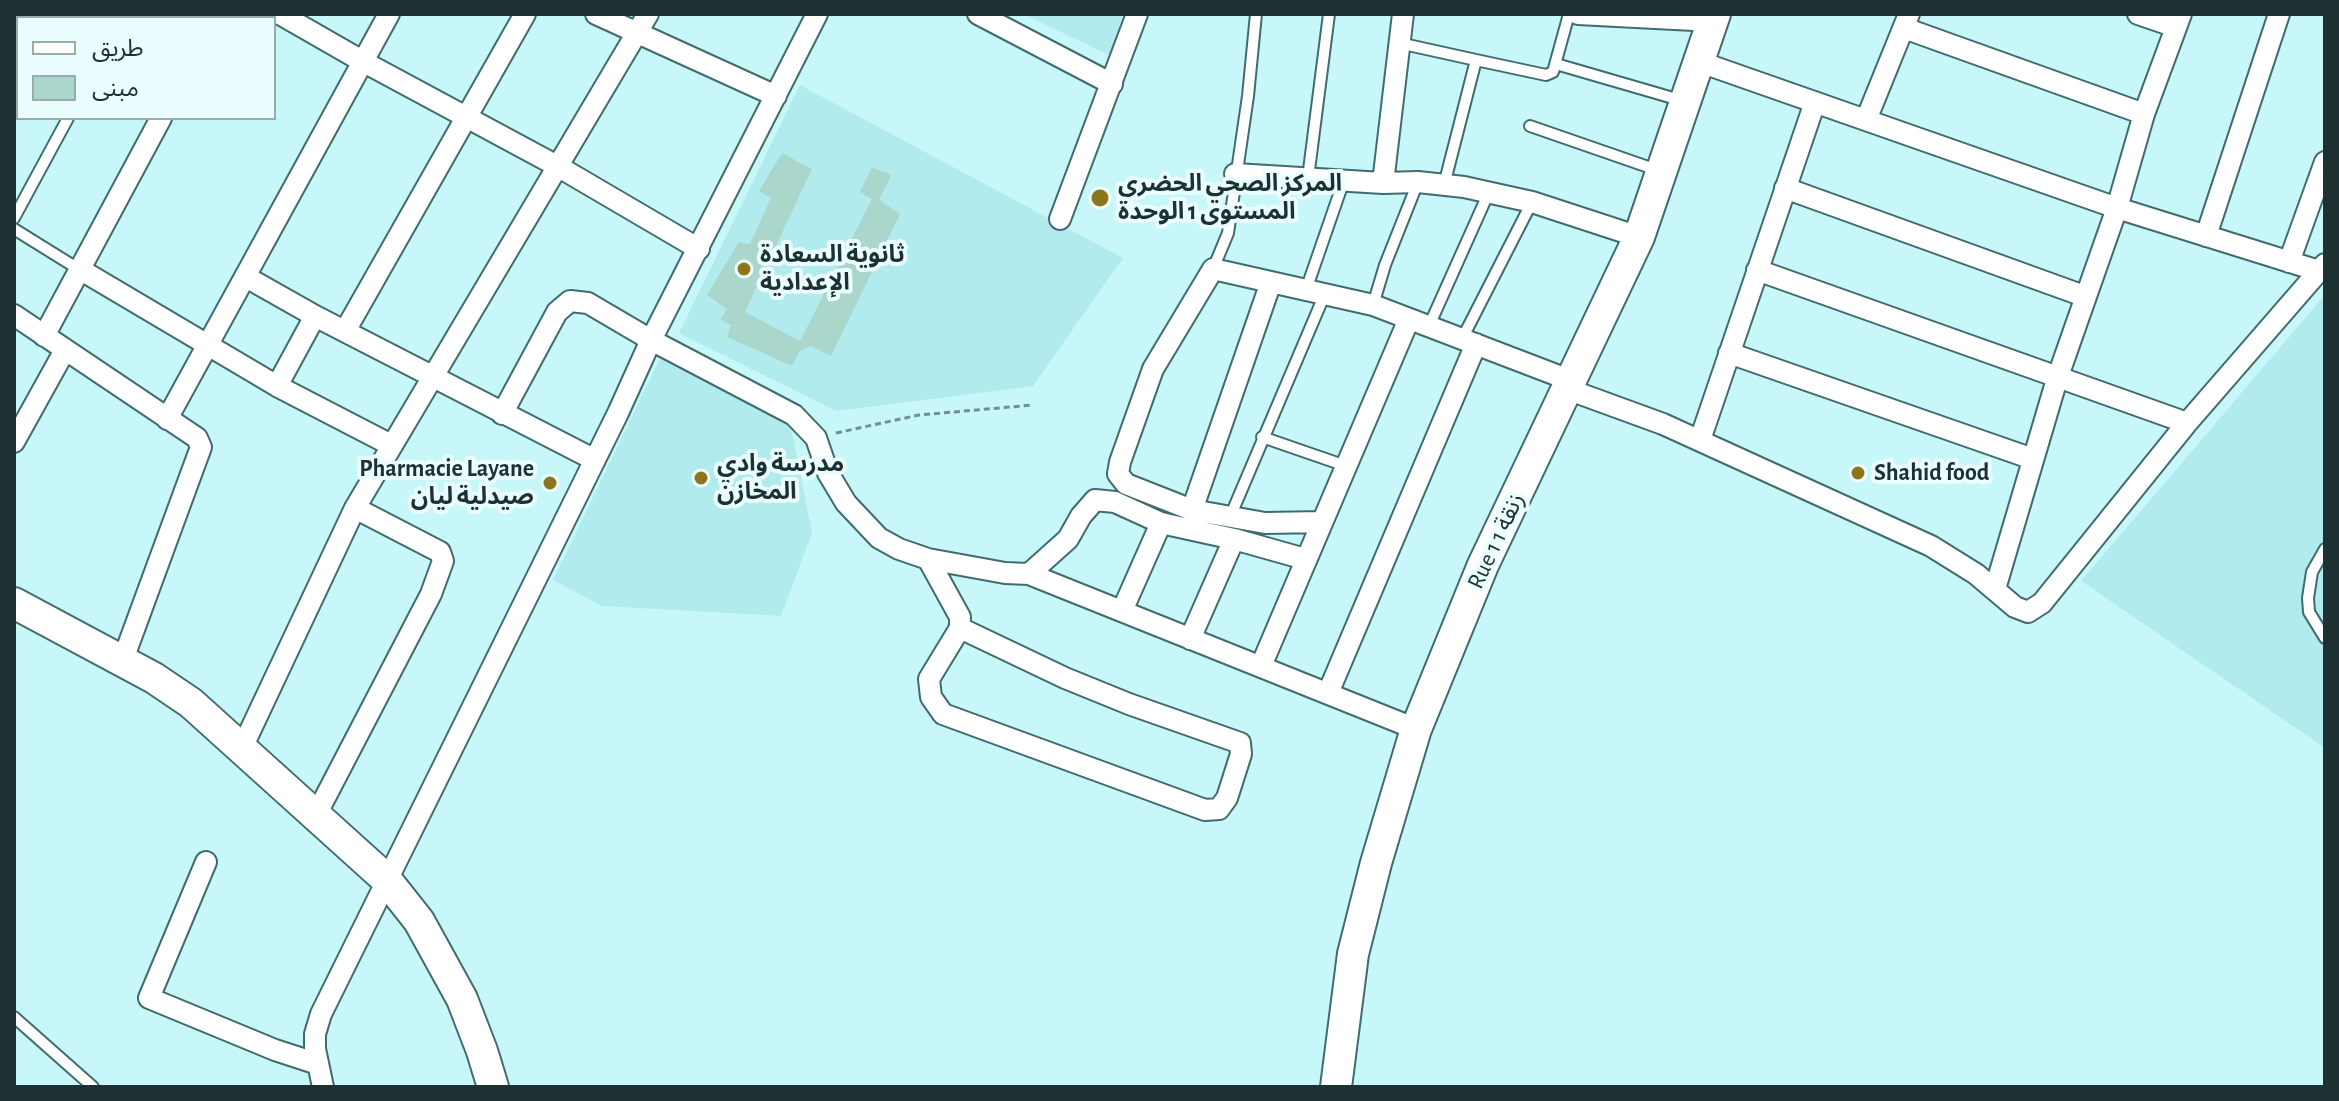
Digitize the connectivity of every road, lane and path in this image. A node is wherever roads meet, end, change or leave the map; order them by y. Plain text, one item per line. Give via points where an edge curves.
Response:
1 (280, 14) edge
2 (389, 14) edge
3 (596, 14) edge
4 (648, 14) edge
5 (817, 14) edge
6 (978, 14) edge
7 (1137, 14) edge
8 (1256, 14) edge
9 (1329, 14) edge
10 (1403, 14) edge
11 (1569, 14) edge
12 (1578, 14) edge
13 (2138, 14) edge
14 (2279, 14) edge
15 (523, 15) edge
16 (1599, 15) edge
17 (1713, 16) edge
18 (2178, 20) edge
19 (1906, 21) edge
20 (637, 34) junction
21 (1399, 43) junction
22 (1476, 60) junction
23 (362, 61) junction
24 (1700, 62) junction
25 (1556, 64) junction
26 (1112, 84) junction
27 (776, 96) junction
28 (1687, 102) junction
29 (1815, 102) junction
30 (2144, 114) junction
31 (465, 117) junction
32 (67, 120) edge
33 (160, 120) edge
34 (1866, 120) junction
35 (1530, 126) dead end
36 (2325, 162) edge
37 (559, 167) junction
38 (1663, 172) junction
39 (1235, 174) junction
40 (1308, 178) junction
41 (1344, 180) junction
42 (1418, 182) junction
43 (1383, 183) junction
44 (1444, 185) junction
45 (1785, 188) junction
46 (1489, 192) junction
47 (1532, 202) junction
48 (2117, 208) junction
49 (14, 218) edge
50 (1060, 219) dead end
51 (14, 229) edge
52 (2206, 236) junction
53 (1639, 237) junction
54 (699, 249) junction
55 (2289, 262) junction
56 (2322, 268) edge
57 (1213, 269) junction
58 (81, 270) junction
59 (1757, 270) junction
60 (246, 277) junction
61 (1271, 282) junction
62 (1315, 293) junction
63 (2084, 296) junction
64 (1373, 305) junction
65 (14, 315) edge
66 (315, 316) junction
67 (1409, 319) junction
68 (1429, 326) junction
69 (345, 331) junction
70 (44, 336) junction
71 (651, 340) junction
72 (1469, 342) junction
73 (206, 346) junction
74 (65, 350) junction
75 (1729, 353) junction
76 (433, 378) junction
77 (2057, 379) junction
78 (1570, 385) junction
79 (277, 386) junction
80 (1033, 405) dead end
81 (502, 414) junction
82 (167, 419) junction
83 (2187, 423) junction
84 (1262, 437) junction
85 (816, 438) junction
86 (1700, 440) junction
87 (14, 442) edge
88 (391, 445) junction
89 (2033, 459) junction
90 (595, 460) junction
91 (1346, 466) junction
92 (355, 508) junction
93 (1192, 510) junction
94 (1230, 517) junction
95 (1322, 522) junction
96 (1161, 523) junction
97 (1234, 539) junction
98 (2325, 549) edge
99 (928, 559) junction
100 (1305, 559) junction
101 (1029, 574) junction
102 (1995, 589) junction
103 (14, 603) edge
104 (1122, 611) junction
105 (960, 628) junction
106 (2325, 638) edge
107 (1190, 639) junction
108 (122, 662) junction
109 (1261, 666) junction
110 (1328, 693) junction
111 (1416, 729) junction
112 (242, 748) junction
113 (316, 815) junction
114 (206, 862) dead end
115 (385, 878) junction
116 (14, 1017) edge
117 (318, 1064) junction
118 (93, 1087) edge
119 (323, 1087) edge
120 (493, 1087) edge
121 (1336, 1087) edge

1 - 23 street
2 - 23 street
3 - 20 street
4 - 20 street
5 - 27 street
6 - 26 street
7 - 26 street
8 - 39 lane
9 - 40 lane
10 - 21 street
11 - 25 lane
12 - 16 street
13 - 18 street
14 - 52 street
15 - 31 street
16 - 17 street
17 - 24 street, Rue 1 زنقة 1
18 - 30 street
19 - 30 street
19 - 34 street
20 - 27 street
20 - 37 street
21 - 22 lane
21 - 43 street
22 - 25 lane via 1546,75
22 - 44 lane
23 - 31 street
23 - 60 street
24 - 28 street, Rue 1 زنقة 1
24 - 29 street
25 - 28 lane
26 - 50 street
27 - 54 street
28 - 38 street, Rue 1 زنقة 1
29 - 34 street
29 - 45 street
30 - 48 street
31 - 37 street
31 - 69 street
32 - 49 lane
33 - 58 street
34 - 48 street
35 - 38 lane
36 - 55 street
37 - 54 street
37 - 76 street
38 - 53 street, Rue 1 زنقة 1
39 - 40 street
39 - 57 lane via 1228,233
40 - 41 street
41 - 43 street
41 - 62 lane
42 - 43 street
42 - 44 street
42 - 64 lane
44 - 46 street
45 - 59 street
45 - 63 street
46 - 47 street
46 - 68 lane
47 - 53 street
47 - 72 lane
48 - 52 street
48 - 63 street
51 - 58 lane
52 - 55 street
53 - 78 street, Rue 1 زنقة 1
54 - 71 street
55 - 56 street
56 - 83 street
57 - 61 street
57 - 93 street via 1153,369 1118,474 1126,484
58 - 70 street
58 - 73 street
59 - 75 street
59 - 77 street
60 - 66 street
60 - 73 street
61 - 62 street
61 - 93 street
62 - 64 street
62 - 84 lane
63 - 77 street
64 - 67 street
65 - 70 street
66 - 69 street
66 - 79 street
67 - 68 street
67 - 91 street
68 - 72 street
69 - 76 street
70 - 74 street
71 - 81 street via 588,303 570,301 557,312
71 - 85 street via 794,415
71 - 90 street
72 - 78 street
72 - 110 street
73 - 79 street
73 - 82 street
74 - 82 street
74 - 87 street
75 - 86 street
75 - 89 street
76 - 81 street
76 - 88 street
77 - 83 street
77 - 89 street
78 - 86 street
78 - 111 street, Rue 1 زنقة 1 via 1483,565
79 - 88 street
80 - 85 path via 919,415
81 - 90 street
82 - 108 street via 197,438 201,447
83 - 102 street via 2042,603 2021,611
84 - 91 lane
84 - 94 lane
85 - 99 street via 846,503 879,538
86 - 102 street via 1931,546
88 - 92 street
89 - 102 street
90 - 115 street
91 - 95 street
92 - 112 street
92 - 113 street via 440,552 443,561 431,594
93 - 94 street
94 - 95 street via 1265,523
95 - 100 street
96 - 97 street
96 - 101 street via 1115,502 1095,500 1068,539
96 - 104 street
97 - 100 street
97 - 107 street
98 - 106 lane via 2312,572 2308,598 2309,612
99 - 101 street
99 - 105 street via 960,617
100 - 109 street
101 - 104 street
103 - 108 street
104 - 107 street
105 - 105 street via 929,679 931,697 943,714 1205,810 1219,809 1227,798 1240,743 1065,678
107 - 109 street
108 - 112 street via 191,703
109 - 110 street
110 - 111 street
111 - 121 street, Rue 1 زنقة 1 via 1353,954
112 - 113 street
113 - 115 street
114 - 117 street via 149,998
115 - 117 street via 321,1014 315,1034
115 - 120 street via 419,921 462,999
116 - 118 lane
117 - 119 street

